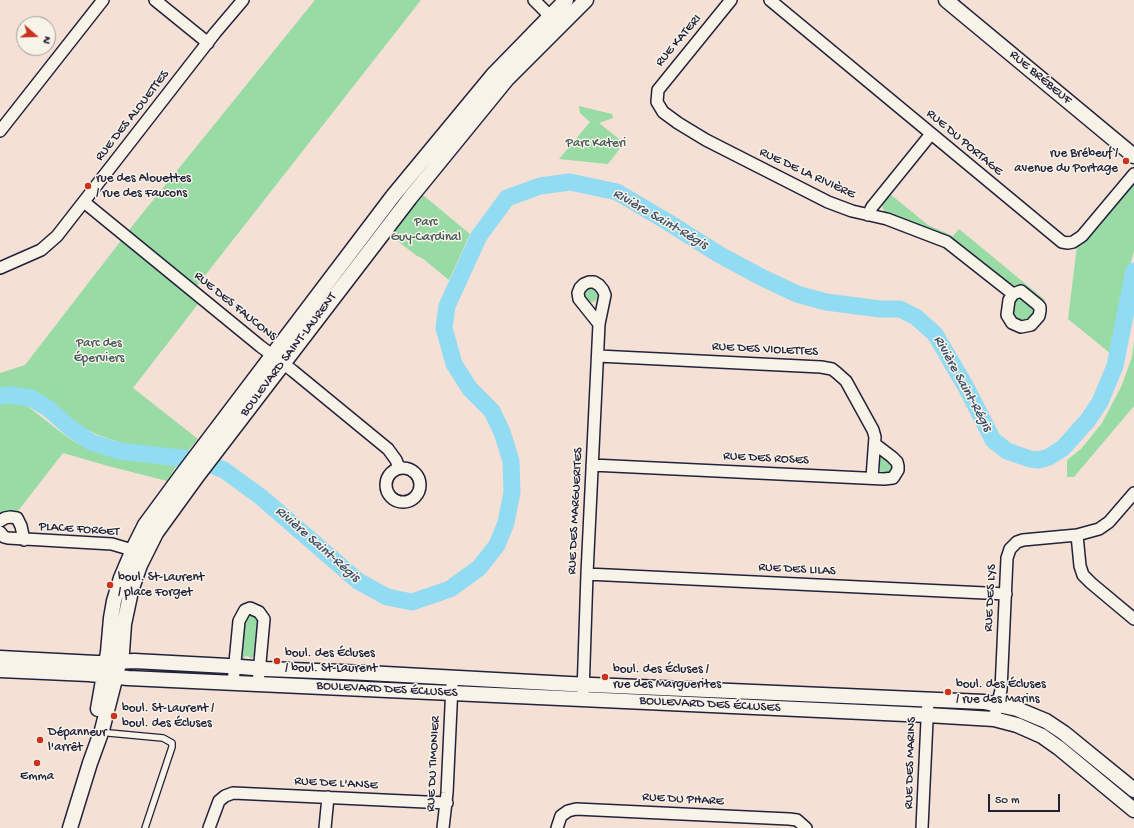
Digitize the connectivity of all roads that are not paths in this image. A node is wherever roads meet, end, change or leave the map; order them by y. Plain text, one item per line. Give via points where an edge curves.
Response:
1 (103, 0) edge
2 (155, 0) edge
3 (243, 0) edge
4 (534, 0) edge
5 (566, 0) edge
6 (586, 0) edge
7 (731, 0) edge
8 (770, 0) edge
9 (946, 0) edge
10 (555, 21) junction
11 (208, 43) junction
12 (657, 102) joint
13 (0, 131) edge
14 (931, 134) junction
15 (1134, 156) edge
16 (1134, 174) edge
17 (84, 202) junction
18 (868, 215) junction
19 (0, 268) edge
20 (1013, 294) dead end
21 (599, 324) dead end
22 (598, 356) junction
23 (278, 359) junction
24 (875, 444) junction
25 (208, 451) junction
26 (592, 465) junction
27 (399, 468) dead end
28 (872, 478) junction
29 (1134, 494) edge
30 (0, 521) edge
31 (0, 532) edge
32 (1077, 535) junction
33 (24, 540) junction
34 (132, 550) junction
35 (587, 574) junction
36 (1006, 594) junction
37 (1134, 619) edge
38 (0, 658) edge
39 (234, 666) junction
40 (111, 669) junction
41 (259, 669) junction
42 (0, 670) edge
43 (452, 678) junction
44 (233, 683) junction
45 (258, 684) junction
46 (583, 684) junction
47 (451, 693) junction
48 (776, 693) junction
49 (582, 699) junction
50 (928, 700) junction
51 (998, 704) junction
52 (775, 708) junction
53 (927, 715) junction
54 (994, 719) junction
55 (102, 730) junction
56 (90, 763) junction
57 (1134, 790) edge
58 (328, 797) junction
59 (447, 803) junction
60 (1134, 810) edge
61 (804, 826) edge
62 (70, 828) edge
63 (145, 828) edge
64 (209, 828) edge
65 (325, 828) edge
66 (443, 828) edge
67 (558, 828) edge
68 (922, 828) edge

1 - 13 street
2 - 11 street
3 - 11 street, RUE DES ALOUETTES
4 - 10 street
5 - 10 street, BOULEVARD SAINT-LAURENT
6 - 10 street, BOULEVARD SAINT-LAURENT
7 - 12 street, RUE KATERI via 660,85
8 - 14 street, RUE DU PORTAGE
9 - 15 street, RUE BRÉBEUF
10 - 23 street, BOULEVARD SAINT-LAURENT
11 - 17 street, RUE DES ALOUETTES
12 - 18 street, RUE DE LA RIVIÈRE via 667,116 706,140 828,202
14 - 16 street, RUE DU PORTAGE via 1062,242 1078,240
14 - 18 street
17 - 19 street, RUE DES ALOUETTES via 45,247
17 - 23 street, RUE DES FAUCONS
18 - 20 street, RUE DE LA RIVIÈRE via 887,219 947,242
21 - 22 street, RUE DES MARGUERITES
22 - 24 street, RUE DES VIOLETTES via 827,368 846,381 873,430
22 - 26 street, RUE DES MARGUERITES
23 - 25 street, BOULEVARD SAINT-LAURENT
23 - 27 street, RUE DES FAUCONS via 388,449
24 - 28 street, RUE DES VIOLETTES
24 - 28 street, RUE DES ROSES via 892,456 898,470 893,478
25 - 34 street, BOULEVARD SAINT-LAURENT via 184,472 145,526
25 - 40 street, BOULEVARD SAINT-LAURENT via 198,475 161,525 140,565 128,600 122,652
26 - 28 street, RUE DES ROSES
26 - 35 street, RUE DES MARGUERITES
29 - 32 street, RUE DES LYS via 1105,526
30 - 33 street, PLACE FORGET via 10,517 17,518
31 - 33 street, PLACE FORGET via 4,537
32 - 36 street, RUE DES LYS via 1023,540 1014,544 1007,558
32 - 37 street via 1083,575
33 - 34 street, PLACE FORGET via 112,544
34 - 40 street, BOULEVARD SAINT-LAURENT via 114,601 111,618
35 - 36 street, RUE DES LILAS
35 - 46 street, RUE DES MARGUERITES
36 - 51 street, RUE DES LYS
38 - 40 street, BOULEVARD DES ÉCLUSES
39 - 40 street, BOULEVARD DES ÉCLUSES
39 - 41 street, BOULEVARD DES ÉCLUSES
39 - 41 street via 240,617 244,610 250,608 259,612 264,619
39 - 44 street
40 - 42 street, BOULEVARD DES ÉCLUSES
40 - 44 street, BOULEVARD DES ÉCLUSES
40 - 55 street, BOULEVARD SAINT-LAURENT
40 - 56 street, BOULEVARD SAINT-LAURENT via 93,734
41 - 43 street, BOULEVARD DES ÉCLUSES
41 - 45 street
43 - 46 street, BOULEVARD DES ÉCLUSES
43 - 47 street, RUE DU TIMONIER
44 - 45 street, BOULEVARD DES ÉCLUSES
45 - 47 street, BOULEVARD DES ÉCLUSES
46 - 48 street, BOULEVARD DES ÉCLUSES
46 - 49 street, RUE DES MARGUERITES
47 - 49 street, BOULEVARD DES ÉCLUSES
47 - 59 street, RUE DU TIMONIER
48 - 50 street, BOULEVARD DES ÉCLUSES
48 - 52 street
49 - 52 street, BOULEVARD DES ÉCLUSES
50 - 51 street, BOULEVARD DES ÉCLUSES
50 - 53 street, RUE DES MARINS
51 - 54 street, RUE DES LYS
51 - 57 street, BOULEVARD DES ÉCLUSES via 1030,714 1053,726
52 - 53 street, BOULEVARD DES ÉCLUSES
53 - 54 street, BOULEVARD DES ÉCLUSES
53 - 68 street, RUE DES MARINS
54 - 60 street, BOULEVARD DES ÉCLUSES via 1017,725 1042,736
55 - 56 street, BOULEVARD SAINT-LAURENT
55 - 63 lane via 109,733 163,738 172,744
56 - 62 street, BOULEVARD SAINT-LAURENT
58 - 59 street, RUE DE L'ANSE
58 - 64 street, RUE DE L'ANSE via 233,793 219,801
58 - 65 street
59 - 66 street, RUE DU TIMONIER
61 - 67 street, RUE DU PHARE via 798,820 789,819 576,809 561,816

